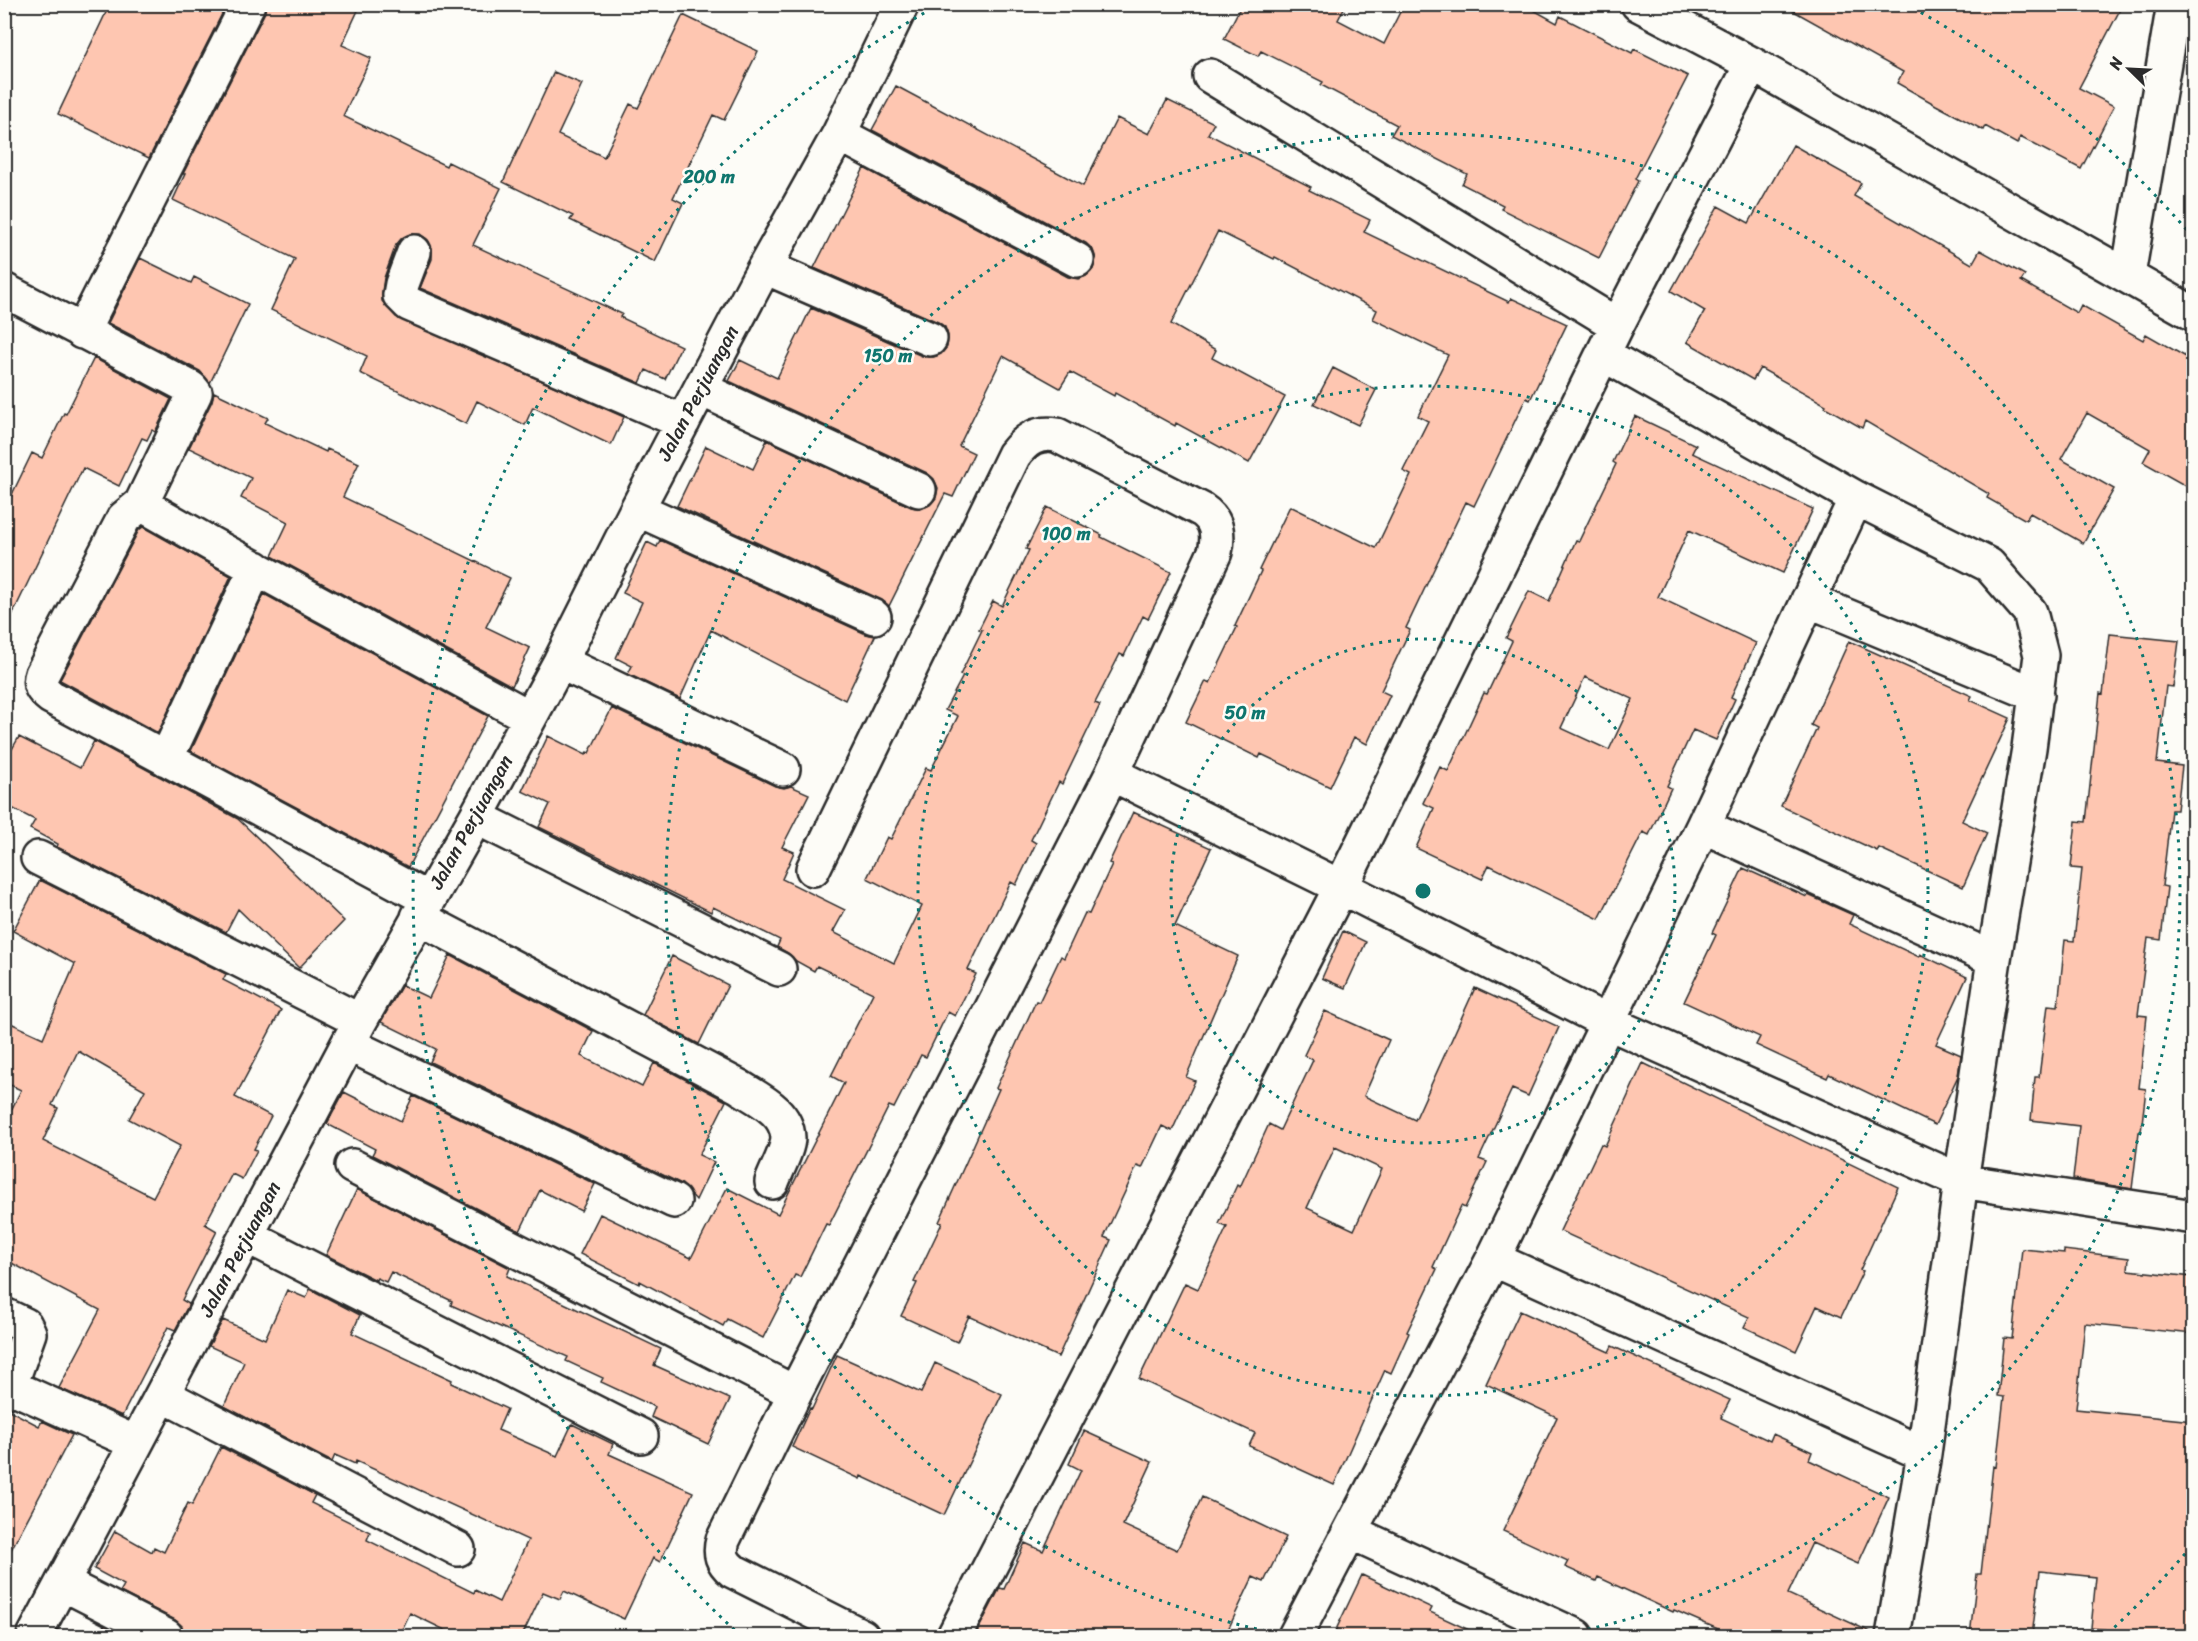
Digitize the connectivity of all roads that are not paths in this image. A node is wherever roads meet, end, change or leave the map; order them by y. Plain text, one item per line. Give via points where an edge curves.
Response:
1 (248, 4) edge
2 (902, 4) edge
3 (1638, 4) edge
4 (2174, 4) edge
5 (1752, 64) junction
6 (1210, 76) dead end
7 (839, 134) junction
8 (414, 252) dead end
9 (1077, 260) dead end
10 (765, 267) junction
11 (2128, 275) junction
12 (4, 290) edge
13 (2193, 314) edge
14 (82, 332) junction
15 (930, 339) dead end
16 (1610, 339) junction
17 (702, 389) junction
18 (683, 422) junction
19 (919, 490) dead end
20 (1856, 498) junction
21 (141, 504) junction
22 (637, 509) junction
23 (256, 568) junction
24 (1808, 600) junction
25 (874, 617) dead end
26 (560, 662) junction
27 (2037, 695) junction
28 (530, 717) junction
29 (166, 759) junction
30 (783, 769) dead end
31 (1112, 774) junction
32 (476, 817) junction
33 (1703, 826) junction
34 (38, 858) dead end
35 (813, 869) dead end
36 (1341, 887) junction
37 (423, 908) junction
38 (1994, 959) junction
39 (779, 969) dead end
40 (1607, 1022) junction
41 (354, 1032) junction
42 (352, 1166) dead end
43 (1961, 1181) junction
44 (772, 1182) dead end
45 (674, 1201) dead end
46 (2193, 1217) edge
47 (247, 1236) junction
48 (1494, 1259) junction
49 (4, 1314) edge
50 (7, 1389) edge
51 (795, 1393) junction
52 (163, 1395) junction
53 (641, 1436) dead end
54 (136, 1443) junction
55 (1924, 1454) junction
56 (1351, 1532) junction
57 (458, 1549) dead end
58 (62, 1583) junction
59 (826, 1629) edge
60 (34, 1636) edge
61 (166, 1636) edge
62 (862, 1636) edge
63 (954, 1636) edge
64 (1295, 1636) edge
65 (1576, 1636) edge
66 (1893, 1636) edge

1 - 14 street
2 - 7 street, Jalan Perjuangan
3 - 5 street
4 - 11 street
5 - 11 street
5 - 16 street
6 - 16 street
7 - 9 street
7 - 10 street, Jalan Perjuangan
8 - 18 street via 400,295 409,304
10 - 15 street
10 - 17 street, Jalan Perjuangan
11 - 13 street
12 - 14 street
14 - 21 street via 195,393
16 - 20 street
16 - 36 street
17 - 18 street, Jalan Perjuangan
17 - 19 street
18 - 22 street, Jalan Perjuangan
20 - 24 street
20 - 27 street via 1989,565 2030,612 2041,655
21 - 23 street
21 - 29 street via 124,518 39,682 51,697
22 - 25 street
22 - 26 street, Jalan Perjuangan
23 - 28 street
23 - 29 street
24 - 27 street
24 - 33 street
26 - 28 street, Jalan Perjuangan
26 - 30 street
27 - 38 street
28 - 32 street, Jalan Perjuangan
29 - 37 street
31 - 35 street via 1215,552 1216,527 1202,510 1057,435 1042,434 1023,443 1014,455
31 - 36 street
31 - 51 street
32 - 37 street, Jalan Perjuangan
32 - 39 street
33 - 38 street
33 - 40 street
34 - 41 street
36 - 40 street
36 - 63 street
37 - 41 street, Jalan Perjuangan
37 - 44 street via 778,1112 788,1140
38 - 43 street
40 - 43 street
40 - 48 street
41 - 45 street
41 - 47 street, Jalan Perjuangan
42 - 51 street
43 - 46 street
43 - 55 street
47 - 52 street, Jalan Perjuangan
47 - 53 street
48 - 55 street
48 - 56 street
49 - 50 street via 25,1325 29,1333
50 - 54 street
51 - 59 street via 723,1539 721,1557 733,1571
52 - 54 street, Jalan Perjuangan
52 - 57 street
54 - 58 street, Jalan Perjuangan
55 - 66 street
56 - 64 street
56 - 65 street
58 - 60 street, Jalan Perjuangan
58 - 61 street
59 - 62 street

